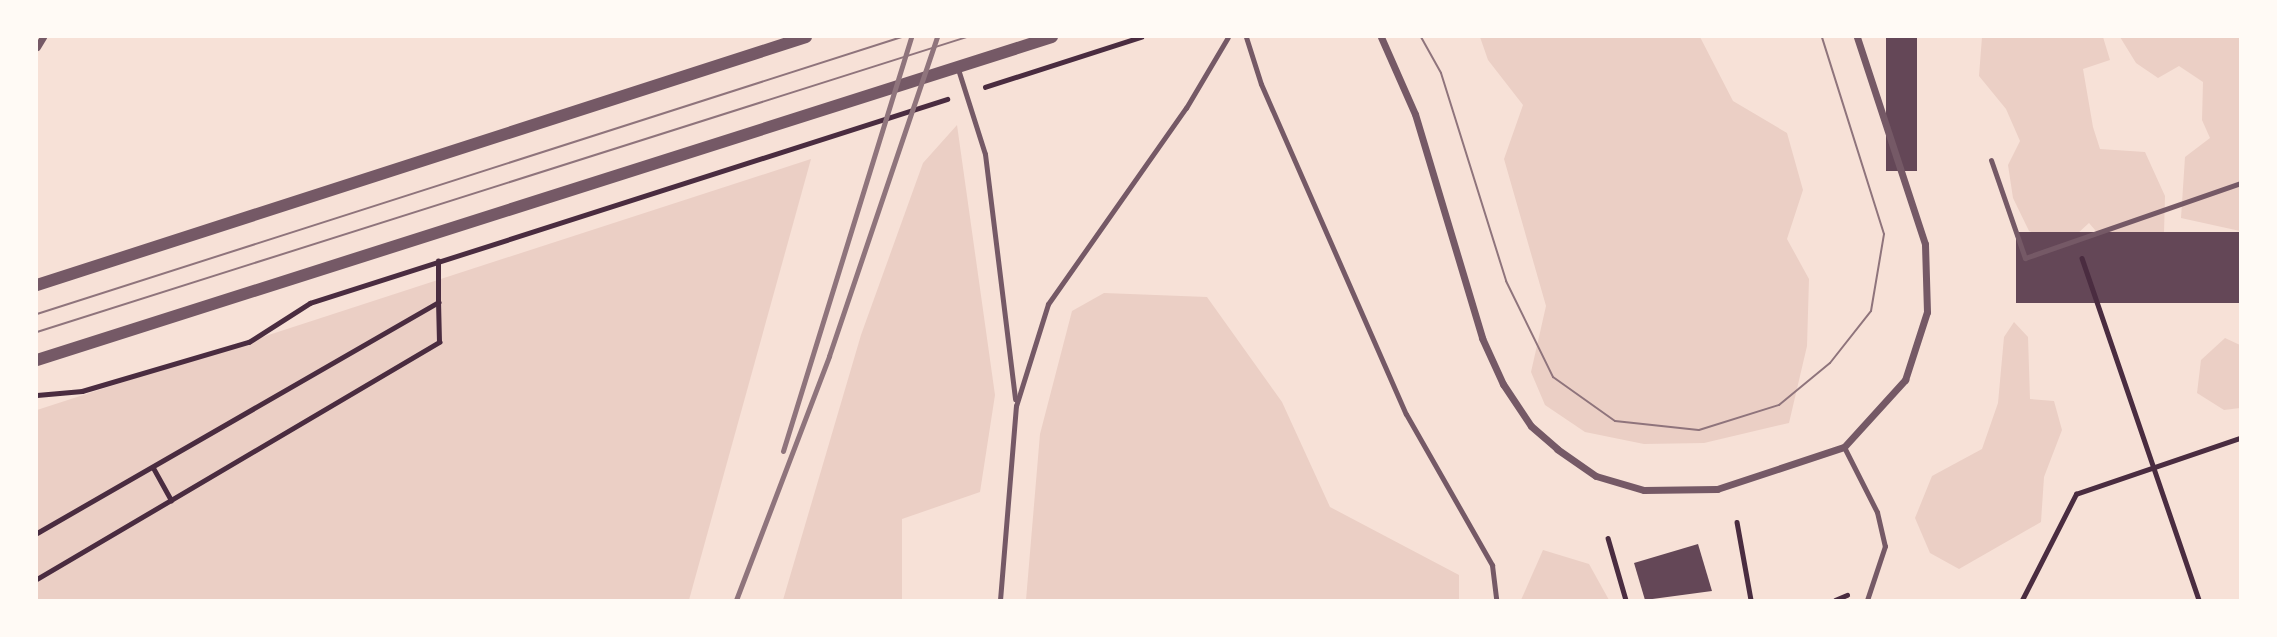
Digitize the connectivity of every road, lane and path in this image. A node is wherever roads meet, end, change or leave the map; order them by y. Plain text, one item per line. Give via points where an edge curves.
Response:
1 (43, 37) edge
2 (806, 37) edge
3 (1052, 37) edge
4 (1141, 37) edge
5 (1228, 37) edge
6 (1246, 37) edge
7 (1381, 37) edge
8 (1857, 37) edge
9 (37, 47) edge
10 (957, 68) junction
11 (965, 93) junction
12 (1991, 160) dead end
13 (2240, 183) edge
14 (2076, 240) junction
15 (438, 261) junction
16 (37, 285) edge
17 (438, 302) junction
18 (37, 360) edge
19 (37, 395) edge
20 (1016, 406) junction
21 (2240, 438) edge
22 (1844, 447) junction
23 (153, 467) junction
24 (2153, 468) junction
25 (171, 500) junction
26 (1737, 522) dead end
27 (37, 533) edge
28 (1608, 538) dead end
29 (37, 579) edge
30 (1000, 600) edge
31 (1496, 600) edge
32 (1626, 600) edge
33 (1751, 600) edge
34 (1867, 600) edge
35 (2022, 600) edge
36 (2199, 600) edge

1 - 9 street
2 - 16 street
3 - 10 street
4 - 11 path
5 - 20 lane via 1186,108 1048,304
6 - 31 lane via 1261,84 1406,414 1492,565
7 - 22 street via 1415,114 1482,338 1531,426 1596,476 1644,491 1717,489
8 - 22 street via 1911,187 1925,244 1927,312 1905,380
10 - 11 lane
10 - 18 street
11 - 15 path
11 - 20 lane via 985,154
12 - 14 lane via 2025,258
13 - 14 lane
14 - 24 path
15 - 17 path
15 - 19 path via 310,303 249,342 82,391
17 - 23 path
17 - 25 path via 439,342
20 - 30 lane
21 - 24 path
22 - 34 lane via 1877,512 1885,546
23 - 25 path
23 - 27 path
24 - 35 path via 2076,494
24 - 36 path
25 - 29 path
26 - 33 path
28 - 32 path

